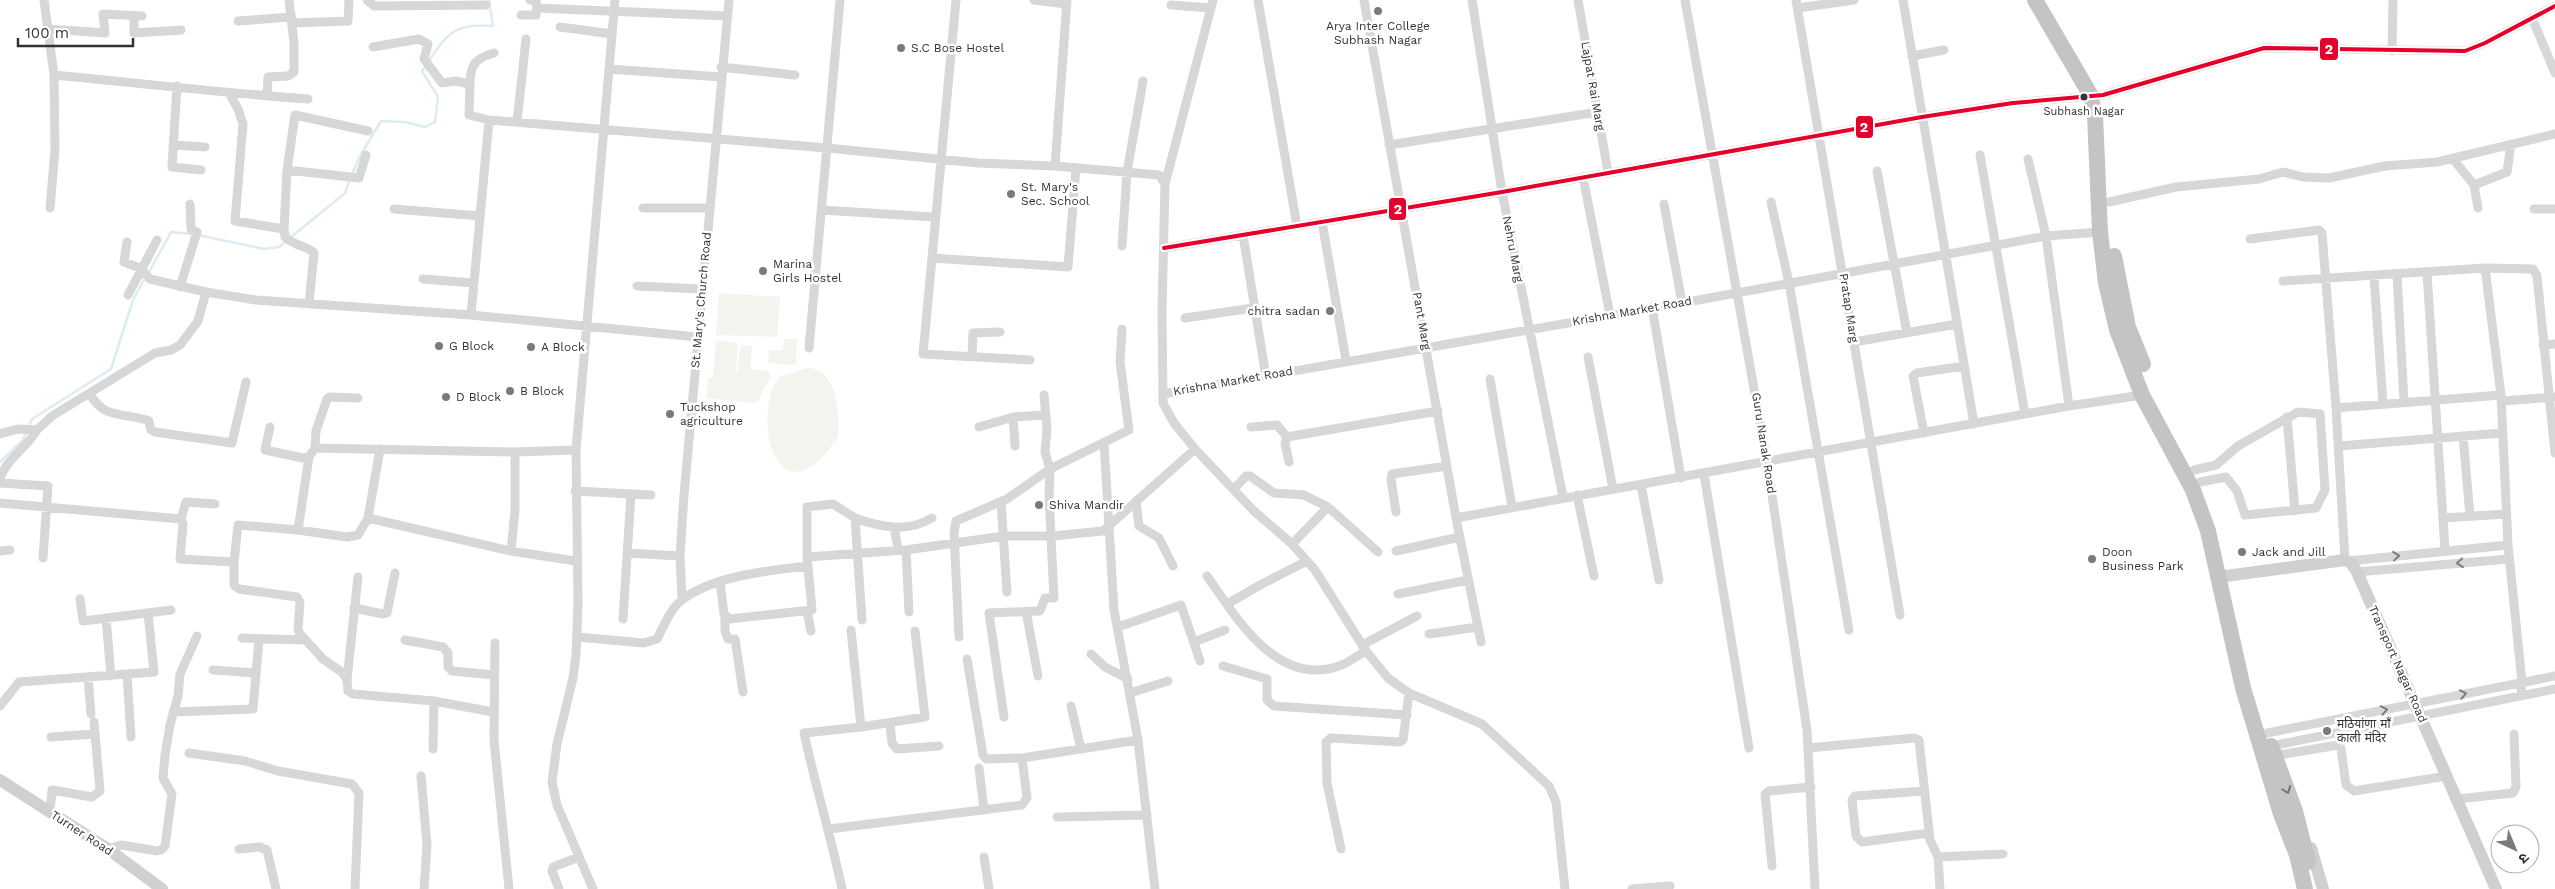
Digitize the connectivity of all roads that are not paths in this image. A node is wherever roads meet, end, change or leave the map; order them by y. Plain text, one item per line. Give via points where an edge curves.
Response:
1 (44, 0) edge
2 (290, 0) edge
3 (349, 0) edge
4 (367, 0) edge
5 (530, 0) edge
6 (729, 0) edge
7 (840, 0) edge
8 (956, 0) edge
9 (1034, 0) edge
10 (1258, 0) edge
11 (1364, 0) edge
12 (1472, 0) edge
13 (1578, 0) edge
14 (1686, 0) edge
15 (1854, 0) edge
16 (1903, 0) edge
17 (2035, 0) edge
18 (2048, 0) edge
19 (2393, 0) edge
20 (1067, 2) edge
21 (1171, 4) dead end
22 (1212, 4) edge
23 (1797, 4) edge
24 (486, 5) dead end
25 (614, 5) edge
26 (2555, 6) edge
27 (537, 8) junction
28 (521, 14) dead end
29 (727, 16) junction
30 (2532, 18) junction
31 (292, 20) junction
32 (238, 21) dead end
33 (560, 28) dead end
34 (48, 29) junction
35 (181, 30) dead end
36 (612, 34) junction
37 (526, 39) dead end
38 (373, 47) dead end
39 (1944, 50) dead end
40 (2392, 51) junction
41 (494, 53) dead end
42 (1912, 56) junction
43 (721, 67) junction
44 (609, 68) junction
45 (2555, 72) edge
46 (794, 74) dead end
47 (54, 75) junction
48 (721, 77) junction
49 (1143, 81) dead end
50 (470, 84) junction
51 (177, 86) junction
52 (228, 94) junction
53 (2097, 95) junction
54 (267, 96) junction
55 (308, 99) dead end
56 (1598, 112) junction
57 (1922, 117) junction
58 (489, 120) junction
59 (516, 122) junction
60 (1493, 126) junction
61 (603, 130) junction
62 (368, 131) dead end
63 (2555, 134) edge
64 (1821, 137) junction
65 (715, 140) junction
66 (2511, 144) junction
67 (173, 145) junction
68 (1389, 145) junction
69 (205, 147) dead end
70 (827, 148) junction
71 (1713, 154) junction
72 (366, 155) dead end
73 (1980, 155) dead end
74 (2028, 159) dead end
75 (2453, 159) junction
76 (939, 160) junction
77 (1056, 166) junction
78 (1076, 168) junction
79 (201, 170) dead end
80 (287, 170) junction
81 (1877, 171) dead end
82 (1127, 172) junction
83 (1608, 172) junction
84 (1583, 177) junction
85 (1165, 184) junction
86 (2474, 185) junction
87 (1502, 192) junction
88 (1771, 202) dead end
89 (2109, 202) junction
90 (190, 204) dead end
91 (1664, 204) dead end
92 (50, 208) dead end
93 (643, 208) dead end
94 (710, 208) junction
95 (1401, 208) junction
96 (2478, 208) dead end
97 (394, 209) dead end
98 (2534, 209) dead end
99 (2555, 209) edge
100 (822, 210) junction
101 (480, 216) junction
102 (934, 217) junction
103 (1322, 222) junction
104 (1297, 226) junction
105 (2100, 232) junction
106 (1243, 235) junction
107 (2046, 236) junction
108 (287, 237) junction
109 (2250, 239) dead end
110 (157, 240) dead end
111 (127, 242) dead end
112 (1122, 246) dead end
113 (1995, 246) junction
114 (1164, 248) junction
115 (1946, 255) junction
116 (932, 258) junction
117 (1894, 264) junction
118 (2485, 268) junction
119 (2426, 272) junction
120 (1843, 273) junction
121 (146, 275) junction
122 (2396, 275) junction
123 (2374, 277) junction
124 (423, 279) dead end
125 (2324, 280) junction
126 (2283, 281) dead end
127 (473, 283) junction
128 (1789, 283) junction
129 (637, 286) dead end
130 (180, 287) junction
131 (701, 289) junction
132 (206, 292) junction
133 (1738, 292) junction
134 (128, 295) dead end
135 (1682, 303) junction
136 (309, 304) junction
137 (1652, 307) junction
138 (1253, 308) junction
139 (471, 315) junction
140 (1610, 315) junction
141 (1185, 318) dead end
142 (1957, 324) junction
143 (585, 327) junction
144 (1122, 329) dead end
145 (1529, 330) junction
146 (1000, 332) dead end
147 (1907, 332) junction
148 (697, 337) junction
149 (1854, 342) junction
150 (2555, 344) edge
151 (2543, 345) junction
152 (1427, 347) junction
153 (809, 348) dead end
154 (972, 356) junction
155 (1588, 357) dead end
156 (1030, 360) dead end
157 (1346, 360) junction
158 (1964, 366) junction
159 (1266, 377) junction
160 (1490, 379) dead end
161 (246, 382) dead end
162 (90, 394) junction
163 (1163, 394) junction
164 (2142, 395) junction
165 (1044, 396) dead end
166 (2552, 397) edge
167 (358, 398) dead end
168 (2501, 398) junction
169 (2434, 401) junction
170 (2404, 402) junction
171 (2383, 404) junction
172 (2069, 406) junction
173 (2336, 408) junction
174 (1438, 411) junction
175 (2025, 414) junction
176 (1045, 415) junction
177 (1014, 417) junction
178 (2287, 417) junction
179 (1974, 424) junction
180 (270, 427) dead end
181 (979, 427) dead end
182 (1251, 427) dead end
183 (31, 430) junction
184 (1924, 433) junction
185 (2502, 433) junction
186 (0, 434) edge
187 (2463, 436) junction
188 (1287, 438) junction
189 (2437, 438) junction
190 (1104, 443) junction
191 (1871, 444) junction
192 (1015, 446) dead end
193 (2339, 446) junction
194 (315, 448) junction
195 (380, 449) junction
196 (1196, 449) junction
197 (576, 450) junction
198 (515, 452) junction
199 (1819, 453) junction
200 (2555, 453) edge
201 (308, 457) junction
202 (2226, 458) junction
203 (1289, 462) dead end
204 (1767, 462) junction
205 (1447, 466) junction
206 (1050, 469) junction
207 (1704, 474) junction
208 (2197, 476) junction
209 (2226, 477) junction
210 (0, 478) edge
211 (1681, 478) junction
212 (0, 483) edge
213 (1641, 485) junction
214 (1234, 489) junction
215 (1613, 489) junction
216 (575, 491) junction
217 (631, 494) junction
218 (651, 495) dead end
219 (1577, 495) junction
220 (1563, 497) junction
221 (1136, 501) junction
222 (1001, 502) junction
223 (0, 503) edge
224 (215, 504) dead end
225 (1328, 507) junction
226 (1512, 507) junction
227 (46, 508) junction
228 (2294, 511) junction
229 (1396, 512) dead end
230 (2506, 514) junction
231 (2470, 516) junction
232 (368, 518) junction
233 (855, 518) junction
234 (932, 518) dead end
235 (1456, 518) junction
236 (2443, 518) junction
237 (181, 519) junction
238 (1110, 526) junction
239 (894, 527) junction
240 (298, 530) junction
241 (1004, 536) junction
242 (1053, 536) junction
243 (1460, 537) junction
244 (955, 543) junction
245 (1292, 544) junction
246 (2508, 545) junction
247 (902, 550) junction
248 (2445, 550) junction
249 (511, 551) junction
250 (1396, 551) dead end
251 (1378, 552) dead end
252 (627, 553) junction
253 (856, 553) junction
254 (680, 556) junction
255 (43, 558) dead end
256 (2509, 559) junction
257 (2347, 560) junction
258 (576, 561) junction
259 (808, 561) junction
260 (1307, 561) junction
261 (234, 562) junction
262 (1172, 566) dead end
263 (2357, 572) junction
264 (395, 573) dead end
265 (1206, 576) dead end
266 (1594, 576) dead end
267 (358, 577) dead end
268 (2223, 577) junction
269 (1468, 580) junction
270 (1659, 580) dead end
271 (720, 581) junction
272 (1007, 592) dead end
273 (1398, 594) dead end
274 (80, 599) dead end
275 (682, 600) junction
276 (1227, 604) junction
277 (354, 608) junction
278 (171, 610) dead end
279 (807, 611) junction
280 (909, 612) dead end
281 (1026, 612) junction
282 (148, 613) junction
283 (725, 616) junction
284 (1417, 616) dead end
285 (1900, 616) dead end
286 (106, 618) junction
287 (623, 619) dead end
288 (862, 620) dead end
289 (1118, 627) junction
290 (1478, 627) junction
291 (851, 630) dead end
292 (1225, 630) dead end
293 (1850, 630) dead end
294 (811, 631) dead end
295 (915, 631) dead end
296 (1429, 634) dead end
297 (197, 636) dead end
298 (577, 637) junction
299 (959, 637) dead end
300 (242, 638) dead end
301 (259, 639) junction
302 (304, 640) junction
303 (405, 640) dead end
304 (1194, 642) junction
305 (1480, 642) dead end
306 (495, 643) dead end
307 (1364, 648) junction
308 (1091, 654) dead end
309 (967, 659) dead end
310 (1200, 661) dead end
311 (1222, 666) dead end
312 (214, 670) dead end
313 (256, 672) junction
314 (127, 674) junction
315 (494, 675) junction
316 (111, 676) junction
317 (1038, 676) dead end
318 (2555, 676) edge
319 (88, 677) junction
320 (347, 680) junction
321 (1128, 680) junction
322 (1168, 681) dead end
323 (2522, 682) junction
324 (2555, 690) edge
325 (743, 692) dead end
326 (1130, 693) junction
327 (1410, 693) junction
328 (2521, 696) junction
329 (434, 701) junction
330 (0, 706) edge
331 (1071, 706) dead end
332 (2418, 709) junction
333 (173, 712) junction
334 (493, 712) junction
335 (1407, 715) junction
336 (1004, 717) dead end
337 (890, 724) junction
338 (862, 727) junction
339 (2337, 733) junction
340 (95, 734) junction
341 (2514, 734) dead end
342 (51, 737) dead end
343 (131, 737) dead end
344 (1138, 740) junction
345 (2271, 745) junction
346 (2338, 745) junction
347 (939, 746) dead end
348 (1749, 748) dead end
349 (1809, 748) junction
350 (433, 749) dead end
351 (1081, 749) junction
352 (189, 753) dead end
353 (1022, 758) junction
354 (979, 768) dead end
355 (421, 776) dead end
356 (2447, 776) junction
357 (0, 780) edge
358 (1811, 788) junction
359 (1924, 791) junction
360 (2457, 799) junction
361 (984, 810) junction
362 (50, 813) junction
363 (1147, 815) junction
364 (1056, 817) dead end
365 (829, 829) junction
366 (1929, 833) junction
367 (2295, 833) junction
368 (108, 849) junction
369 (239, 849) dead end
370 (1341, 849) dead end
371 (2302, 853) junction
372 (2004, 854) dead end
373 (580, 857) junction
374 (984, 857) dead end
375 (1938, 857) junction
376 (1772, 866) dead end
377 (1670, 886) dead end
378 (162, 889) edge
379 (276, 889) edge
380 (354, 889) edge
381 (424, 889) edge
382 (509, 889) edge
383 (559, 889) edge
384 (593, 889) edge
385 (842, 889) edge
386 (989, 889) edge
387 (1155, 889) edge
388 (1565, 889) edge
389 (1632, 889) edge
390 (1815, 889) edge
391 (1940, 889) edge
392 (2298, 889) edge
393 (2304, 889) edge
394 (2314, 889) edge
395 (2323, 889) edge
396 (2496, 889) edge

1 - 34 street
2 - 31 street
3 - 31 street via 348,21
4 - 24 street via 374,6
5 - 27 street via 536,0
6 - 29 street, St. Mary's Church Road
7 - 70 street
8 - 76 street
9 - 20 street
10 - 104 street
11 - 68 street, Pant Marg
12 - 60 street, Nehru Marg
13 - 56 street, Lajpat Rai Marg
14 - 71 street, Guru Nanak Road
15 - 23 street
16 - 42 street
17 - 53 highway
18 - 53 highway
19 - 40 street
20 - 77 street
21 - 22 street
22 - 85 street
23 - 64 street, Pratap Marg
25 - 27 street
25 - 29 street
25 - 36 street
26 - 30 street
27 - 28 street via 536,15
29 - 43 street, St. Mary's Church Road
30 - 40 street via 2485,44 2465,51
30 - 45 street
31 - 32 street
31 - 54 street via 294,72 288,76 268,77
33 - 36 street
34 - 35 street via 105,33 103,14 138,16 134,33
34 - 47 street
36 - 44 street
37 - 59 street
38 - 50 street via 419,39 428,44 427,62 442,82
39 - 42 street
40 - 53 street via 2264,48
41 - 50 street via 478,58 473,64
42 - 57 street
43 - 46 street
43 - 48 street, St. Mary's Church Road
44 - 48 street
44 - 61 street
47 - 51 street
47 - 92 street via 56,149
48 - 65 street, St. Mary's Church Road
49 - 82 street
50 - 58 street via 468,115
51 - 52 street
51 - 67 street
52 - 54 street
52 - 108 street via 243,124 235,221
53 - 57 street via 2013,103
53 - 89 highway
53 - 105 highway
54 - 55 street
56 - 60 street
56 - 83 street, Lajpat Rai Marg
57 - 64 street
57 - 115 street
58 - 59 street
58 - 101 street
59 - 61 street
60 - 68 street
60 - 87 street, Nehru Marg
61 - 65 street
61 - 143 street
62 - 80 street via 295,115
63 - 66 street
64 - 71 street
64 - 120 street, Pratap Marg
65 - 70 street
65 - 94 street, St. Mary's Church Road
66 - 75 street
66 - 86 street via 2507,172
67 - 69 street
67 - 79 street via 172,167
68 - 95 street, Pant Marg
70 - 76 street
70 - 100 street
71 - 83 street
71 - 133 street, Guru Nanak Road
72 - 80 street via 360,178
73 - 113 street
74 - 107 street
75 - 86 street
75 - 89 street via 2385,166 2328,178 2283,172 2259,179 2176,188
76 - 77 street
76 - 102 street
77 - 78 street
78 - 82 street
78 - 116 street via 1068,266
80 - 108 street
81 - 117 street
82 - 85 street via 1159,175
82 - 112 street
83 - 84 street
84 - 87 street
84 - 140 street
85 - 114 street
86 - 96 street
87 - 95 street
87 - 145 street, Nehru Marg
88 - 128 street
89 - 208 highway via 2117,280 2128,327 2152,390
90 - 130 street via 192,229 196,235
91 - 135 street
93 - 94 street
94 - 131 street, St. Mary's Church Road
95 - 103 street
95 - 152 street, Pant Marg
97 - 101 street
98 - 99 street
100 - 102 street
100 - 153 street
101 - 127 street
102 - 116 street
103 - 104 street
103 - 157 street
104 - 106 street
105 - 107 street, Krishna Market Road
105 - 164 highway via 2106,283 2117,330
106 - 114 street
106 - 138 street
107 - 113 street, Krishna Market Road
107 - 172 street
108 - 136 street via 314,253
109 - 125 street via 2319,230 2323,238
110 - 121 street
111 - 121 street via 124,262
113 - 115 street, Krishna Market Road
113 - 175 street
114 - 163 street
115 - 117 street, Krishna Market Road
115 - 142 street
116 - 154 street via 923,354
117 - 120 street, Krishna Market Road
117 - 147 street
118 - 119 street
118 - 151 street via 2536,272
118 - 168 street
119 - 122 street
119 - 169 street
120 - 128 street, Krishna Market Road
120 - 149 street, Pratap Marg
121 - 130 street
121 - 134 street
122 - 123 street
122 - 170 street
123 - 125 street
123 - 171 street
124 - 127 street
125 - 126 street
125 - 173 street
127 - 139 street
128 - 133 street, Krishna Market Road
128 - 199 street
129 - 131 street
130 - 132 street
131 - 148 street, St. Mary's Church Road
132 - 136 street
132 - 162 street via 198,320 177,347 155,353
133 - 135 street, Krishna Market Road
133 - 204 street, Guru Nanak Road
135 - 137 street, Krishna Market Road
136 - 139 street
137 - 140 street, Krishna Market Road
137 - 211 street
138 - 141 street
138 - 159 street
139 - 143 street
140 - 145 street, Krishna Market Road
142 - 147 street
142 - 158 street
143 - 148 street
143 - 197 street
144 - 190 street via 1120,362 1129,430
145 - 152 street, Krishna Market Road
145 - 220 street, Nehru Marg
146 - 154 street via 973,333
147 - 149 street
148 - 254 street, St. Mary's Church Road
149 - 191 street, Pratap Marg
150 - 151 street
151 - 166 street
152 - 157 street, Krishna Market Road
152 - 174 street, Pant Marg
154 - 156 street
155 - 215 street
157 - 159 street, Krishna Market Road
158 - 179 street
158 - 184 street via 1913,376
159 - 163 street, Krishna Market Road
160 - 226 street
161 - 162 street via 232,443 155,432 151,430 149,421 107,413 95,405
162 - 183 street
163 - 196 street via 1169,416
164 - 172 street
164 - 268 highway via 2193,490
165 - 176 street
166 - 168 street
166 - 200 street
167 - 194 street via 327,399 316,431
168 - 169 street
168 - 185 street
169 - 170 street
169 - 189 street
170 - 171 street
171 - 173 street
172 - 175 street
173 - 193 street
174 - 188 street
174 - 205 street, Pant Marg
175 - 179 street
176 - 177 street
176 - 206 street via 1045,452
177 - 181 street
177 - 192 street
178 - 202 street via 2238,446
178 - 228 street
178 - 228 street via 2298,412 2320,414 2323,442 2325,490 2316,508
179 - 184 street
180 - 201 street via 265,450
182 - 188 street via 1277,425
183 - 186 street
183 - 210 street via 30,441 6,464
184 - 191 street
185 - 187 street
185 - 230 street
187 - 189 street
187 - 231 street
188 - 203 street
189 - 193 street
189 - 236 street
190 - 206 street
190 - 238 street
191 - 199 street
191 - 285 street, Pratap Marg
193 - 257 street
194 - 195 street
194 - 201 street
195 - 198 street
195 - 232 street
196 - 214 street
196 - 221 street
197 - 198 street
197 - 216 street
198 - 249 street
199 - 204 street
199 - 293 street
201 - 240 street
202 - 208 street
202 - 209 street
204 - 207 street
204 - 349 street, Guru Nanak Road
205 - 229 street via 1392,474
205 - 235 street, Pant Marg
206 - 222 street
206 - 242 street
207 - 211 street
207 - 348 street
208 - 209 street
208 - 268 highway via 2218,528
209 - 228 street via 2237,491 2244,514
211 - 213 street
212 - 227 street via 48,486
213 - 215 street
213 - 270 street
214 - 225 street via 1246,476 1250,476 1274,493 1304,495
214 - 245 street
215 - 219 street
216 - 217 street
216 - 258 street
217 - 218 street
217 - 252 street
219 - 220 street
219 - 266 street
220 - 226 street
221 - 238 street
221 - 262 street via 1139,526 1159,538
222 - 241 street
222 - 244 street via 956,521
223 - 227 street
224 - 237 street via 186,502
225 - 245 street
225 - 251 street
226 - 235 street
227 - 237 street
227 - 255 street
230 - 231 street
230 - 246 street
231 - 236 street
232 - 240 street via 355,537
232 - 249 street
233 - 239 street
233 - 253 street
233 - 259 street via 833,504 807,507
234 - 239 street via 914,526
235 - 243 street, Pant Marg
236 - 248 street
237 - 261 street via 180,559
238 - 242 street via 1103,531
238 - 289 street via 1114,610
239 - 247 street
240 - 261 street via 238,525
241 - 242 street
241 - 244 street
241 - 272 street
242 - 281 street via 1054,598 1045,598 1040,611
243 - 250 street
243 - 269 street, Pant Marg
244 - 247 street
244 - 299 street
245 - 260 street
246 - 248 street
246 - 256 street
247 - 253 street
247 - 280 street
257 -> 248 street
249 - 258 street
252 - 254 street
252 - 287 street
253 - 259 street
253 - 288 street
254 - 275 street, St. Mary's Church Road
256 -> 263 street
256 - 323 street
257 - 263 street, Transport Nagar Road
257 - 268 street
258 - 298 street
259 - 271 street
259 - 279 street via 812,610
260 - 276 street
260 - 307 street
261 - 302 street via 237,588 297,597 300,602 298,629
263 - 332 street, Transport Nagar Road
264 - 277 street via 387,613
265 - 276 street
267 - 277 street
268 - 345 highway
268 - 367 highway via 2246,702
269 - 273 street
269 - 290 street, Pant Marg
271 - 275 street
271 - 283 street
274 - 286 street via 83,621
275 - 298 street via 657,639 644,642
276 - 307 street via 1266,650 1289,665 1313,670 1336,667
277 - 320 street
278 - 282 street
279 - 283 street via 732,619
279 - 294 street
281 - 317 street
281 - 336 street via 989,613
282 - 286 street
282 - 314 street via 154,672
283 - 325 street via 728,639 734,639
284 - 307 street
286 - 316 street
289 - 304 street via 1180,605
289 - 321 street
290 - 296 street
290 - 305 street, Pant Marg
291 - 338 street
292 - 304 street
295 - 337 street via 925,717
297 - 333 street via 180,674
298 - 373 street via 573,678 557,744 552,782 557,805
300 - 301 street
301 - 302 street
301 - 313 street
302 - 320 street
303 - 315 street via 443,647 448,653 448,667 452,671
304 - 310 street
306 - 315 street
307 - 327 street via 1388,678
308 - 321 street
309 - 353 street via 983,755 988,759
311 - 335 street via 1268,679 1267,700 1274,706
312 - 313 street
313 - 333 street via 253,709
314 - 316 street
314 - 343 street
315 - 334 street
316 - 319 street
318 - 323 street
319 - 330 street via 18,682
319 - 340 street
320 - 329 street via 348,690 353,694
321 - 326 street
322 - 326 street
323 - 328 street
332 -> 323 street
324 - 328 street
326 - 344 street
327 - 335 street
327 - 388 street via 1482,724 1549,786 1556,802
328 - 332 street
329 - 334 street
329 - 350 street
331 - 351 street
332 - 339 street
345 -> 332 street
332 - 356 street, Transport Nagar Road
333 - 368 street via 163,778 172,794 165,846 157,851 121,845
334 - 382 street
335 - 370 street via 1400,742 1331,738 1326,742 1327,783
337 - 338 street
337 - 347 street via 892,743 897,749
338 - 365 street via 804,733
339 - 345 street
339 - 346 street
340 - 342 street
340 - 362 street via 100,791 92,797 52,790
341 - 360 street via 2516,787 2513,793
344 - 351 street
344 - 363 street
345 - 346 street
345 -> 367 highway
346 - 356 street via 2346,785 2351,790
349 - 358 street, Guru Nanak Road
349 - 359 street via 1917,738
351 - 353 street
352 - 380 street via 245,761 278,772 356,786 359,793
353 - 361 street via 1025,802
354 - 361 street
355 - 381 street via 427,845
356 - 360 street, Transport Nagar Road
357 - 362 street, Turner Road
358 - 376 street via 1764,794
358 - 390 street, Guru Nanak Road
359 - 366 street
359 - 366 street via 1855,796 1852,800 1856,836 1862,842
360 - 396 street, Transport Nagar Road
361 - 365 street
362 - 368 street, Turner Road
363 - 364 street
363 - 387 street
365 - 385 street
366 - 375 street
367 - 371 highway
367 - 392 street
367 - 395 street via 2311,848
368 - 378 street, Turner Road
369 - 379 street via 260,847 267,850
371 - 393 highway
371 - 394 highway
372 - 375 street
373 - 383 street via 553,866
373 - 384 street
374 - 386 street
375 - 391 street
377 - 389 street

